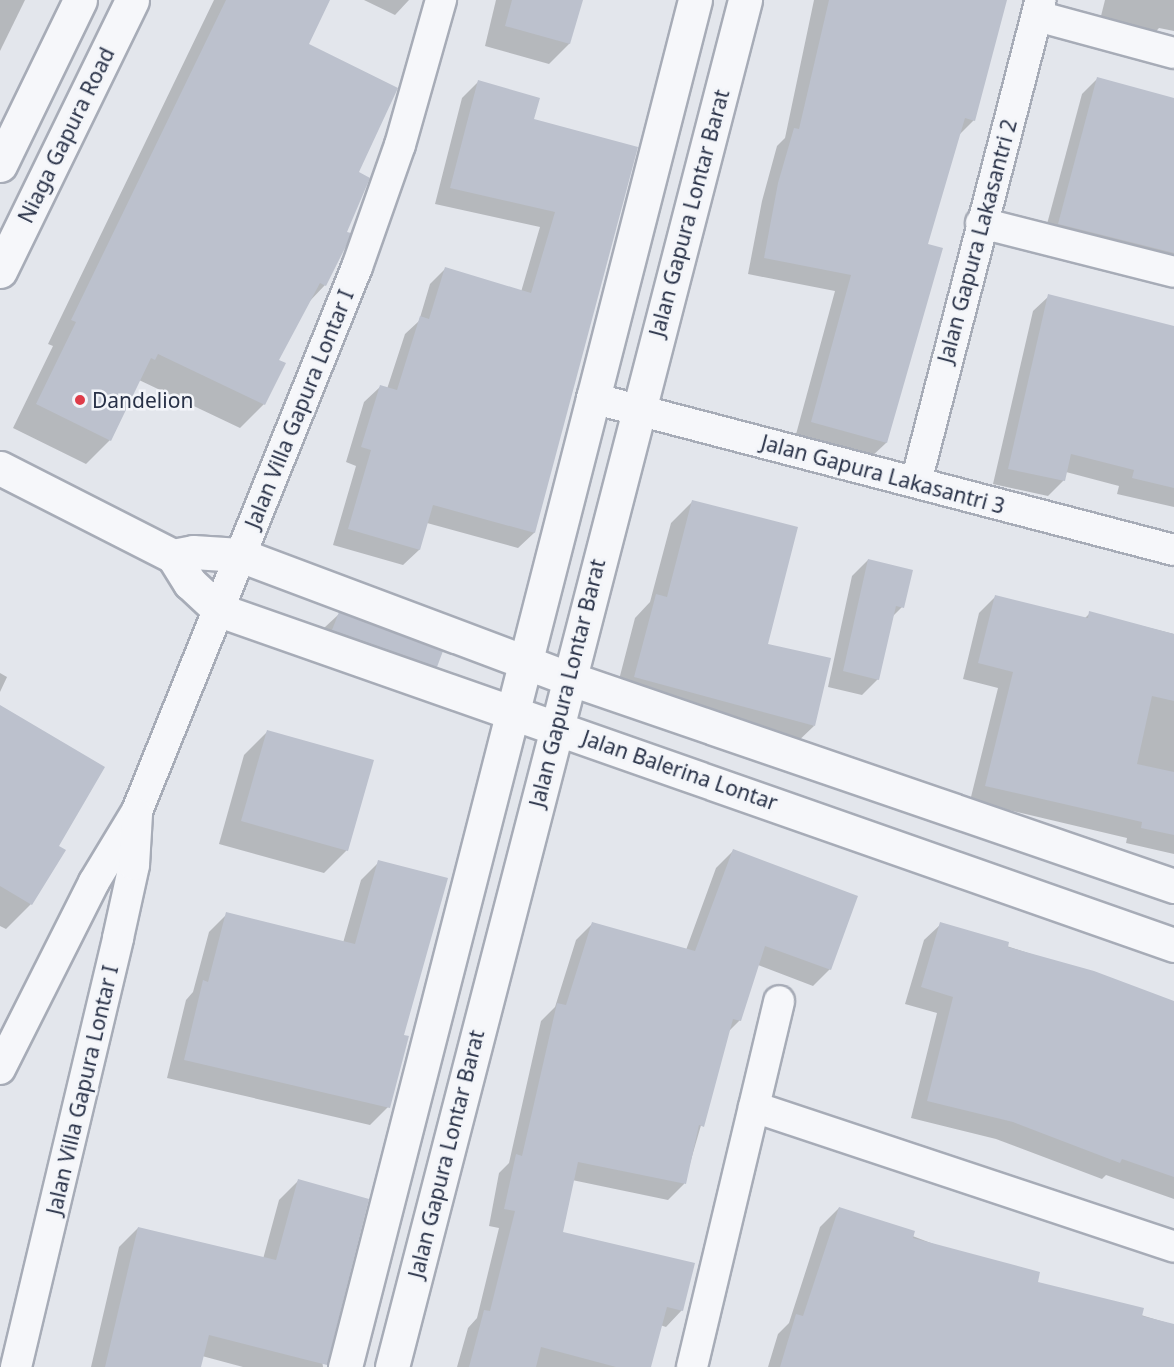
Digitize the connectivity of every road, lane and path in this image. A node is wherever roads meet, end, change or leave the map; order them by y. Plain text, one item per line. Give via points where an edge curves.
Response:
1 (80, 0) edge
2 (132, 0) edge
3 (441, 0) edge
4 (695, 0) edge
5 (745, 0) edge
6 (1039, 8) edge
7 (1174, 53) edge
8 (0, 165) edge
9 (981, 223) junction
10 (0, 271) edge
11 (1174, 272) edge
12 (592, 399) junction
13 (637, 410) junction
14 (0, 468) edge
15 (916, 482) junction
16 (1174, 549) edge
17 (240, 555) junction
18 (173, 556) junction
19 (219, 610) junction
20 (526, 661) junction
21 (568, 678) junction
22 (513, 712) junction
23 (556, 727) junction
24 (137, 810) junction
25 (1174, 886) edge
26 (1174, 945) edge
27 (779, 1001) dead end
28 (0, 1069) edge
29 (754, 1107) junction
30 (1174, 1247) edge
31 (16, 1367) edge
32 (345, 1367) edge
33 (392, 1367) edge
34 (692, 1367) edge

1 - 8 street
2 - 10 street, Niaga Gapura Road
3 - 17 street, Jalan Villa Gapura Lontar I via 400,145 361,257
4 - 12 street, Jalan Gapura Lontar Barat
5 - 13 street, Jalan Gapura Lontar Barat
6 - 7 street
6 - 9 street, Jalan Gapura Lakasantri 2
9 - 11 street
9 - 15 street, Jalan Gapura Lakasantri 2
12 - 13 street, Jalan Gapura Lakasantri 3
12 - 20 street, Jalan Gapura Lontar Barat
13 - 15 street, Jalan Gapura Lakasantri 3
13 - 21 street, Jalan Gapura Lontar Barat
14 - 18 street
15 - 16 street, Jalan Gapura Lakasantri 3
17 - 18 street via 193,552
17 - 19 street, Jalan Villa Gapura Lontar I
17 - 20 street
18 - 19 street, Jalan Balerina Lontar via 190,583
19 - 22 street, Jalan Balerina Lontar
19 - 24 street, Jalan Villa Gapura Lontar I
20 - 21 street
20 - 22 street, Jalan Gapura Lontar Barat
21 - 23 street, Jalan Gapura Lontar Barat
21 - 25 street
22 - 23 street, Jalan Balerina Lontar
22 - 32 street, Jalan Gapura Lontar Barat
23 - 26 street, Jalan Balerina Lontar
23 - 33 street, Jalan Gapura Lontar Barat
24 - 28 street, Jalan Villa Gapura Lontar I via 94,882
24 - 31 street, Jalan Villa Gapura Lontar I via 134,865
27 - 29 street
29 - 30 street
29 - 34 street

